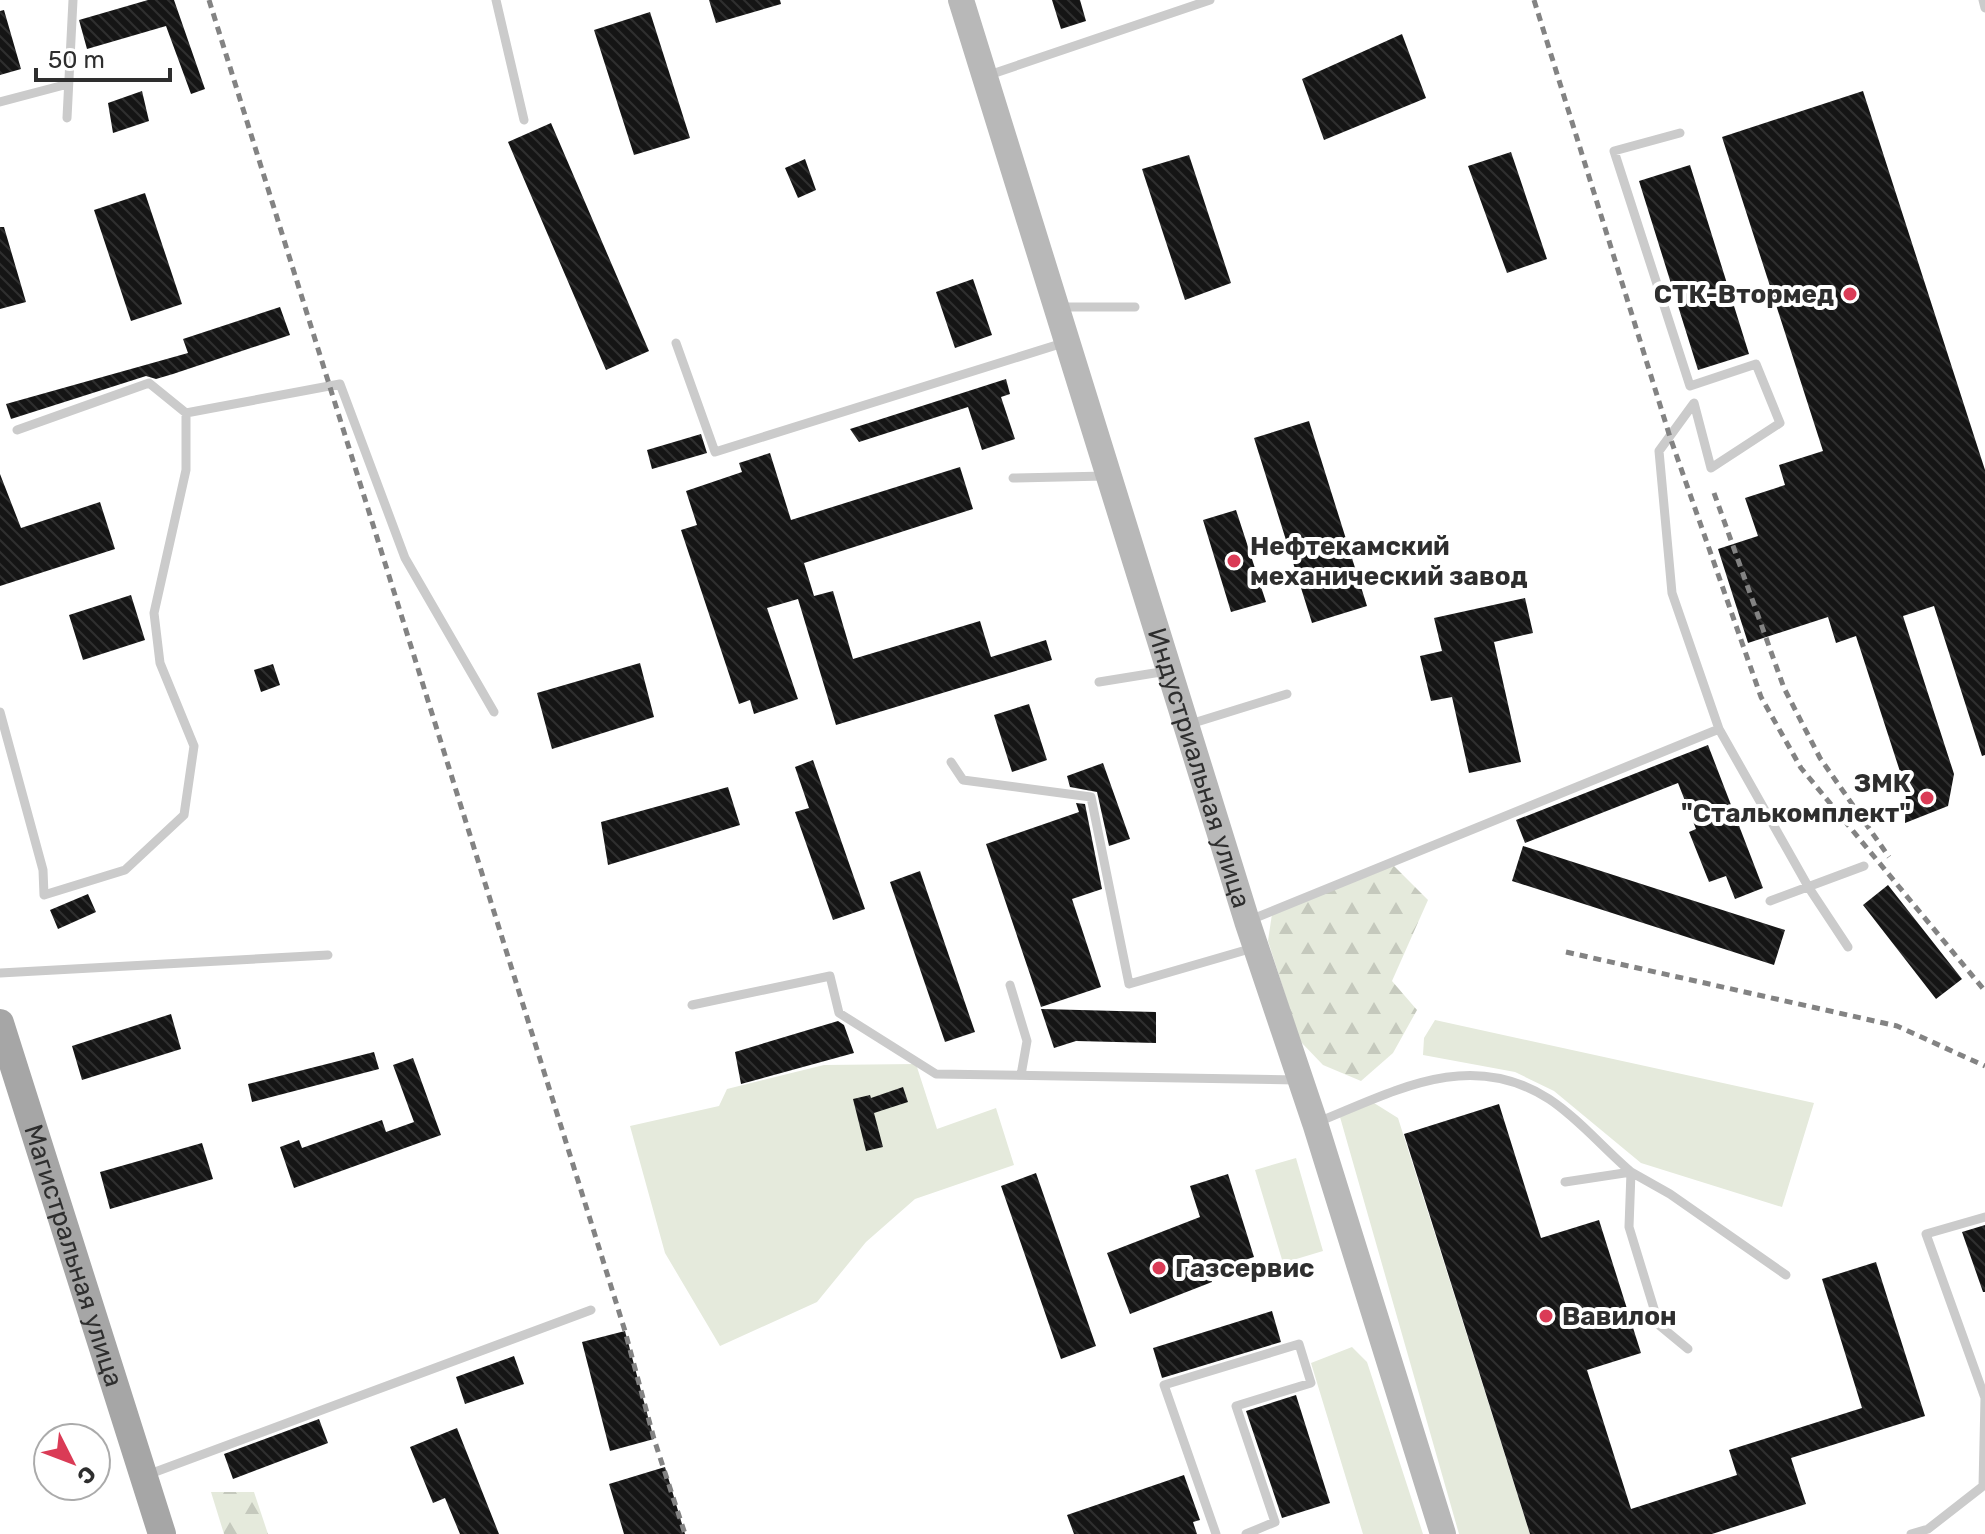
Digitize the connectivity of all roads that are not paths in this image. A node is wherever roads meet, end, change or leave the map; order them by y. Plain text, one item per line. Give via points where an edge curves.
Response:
1 (73, 0) edge
2 (496, 0) edge
3 (961, 0) edge
4 (1210, 0) edge
5 (1983, 0) edge
6 (1985, 8) edge
7 (986, 76) junction
8 (68, 84) junction
9 (0, 102) edge
10 (67, 118) dead end
11 (524, 120) dead end
12 (1680, 133) dead end
13 (1057, 307) junction
14 (1135, 307) dead end
15 (1068, 342) junction
16 (676, 343) dead end
17 (186, 413) junction
18 (17, 430) dead end
19 (1110, 476) junction
20 (1013, 478) dead end
21 (1170, 670) junction
22 (1099, 682) dead end
23 (1287, 694) dead end
24 (0, 712) edge
25 (494, 712) dead end
26 (1187, 725) junction
27 (1719, 729) junction
28 (951, 762) dead end
29 (1864, 866) dead end
30 (1809, 888) junction
31 (1770, 901) dead end
32 (1247, 921) junction
33 (1256, 947) junction
34 (1848, 947) dead end
35 (328, 955) dead end
36 (0, 973) edge
37 (1010, 985) dead end
38 (692, 1005) dead end
39 (0, 1023) edge
40 (1021, 1075) junction
41 (1301, 1080) junction
42 (1315, 1123) junction
43 (1631, 1172) junction
44 (1565, 1182) dead end
45 (1985, 1217) edge
46 (1786, 1275) dead end
47 (591, 1310) dead end
48 (1688, 1349) dead end
49 (143, 1476) junction
50 (162, 1534) edge
51 (1216, 1534) edge
52 (1246, 1534) edge
53 (1443, 1534) edge
54 (1911, 1534) edge

1 - 8 lane
2 - 11 lane
3 - 7 main road, Индустриальная улица
4 - 7 lane
5 - 6 lane
7 - 13 main road, Индустриальная улица
8 - 9 lane
8 - 10 lane
12 - 27 lane via 1614,151 1690,386 1756,364 1780,423 1711,468 1694,403 1659,451 1672,593
13 - 14 lane
13 - 15 main road, Индустриальная улица
15 - 16 lane via 715,452
15 - 19 main road, Индустриальная улица
17 - 18 lane via 149,383
17 - 24 lane via 186,470 154,613 160,663 194,746 184,815 125,870 44,895 43,870
17 - 25 lane via 340,384 405,558
19 - 20 lane
19 - 21 main road, Индустриальная улица
21 - 22 lane
21 - 26 main road, Индустриальная улица
23 - 26 lane
26 - 32 main road, Индустриальная улица
27 - 30 lane
27 - 32 lane
28 - 33 lane via 963,780 1091,797 1129,984
29 - 30 lane
30 - 31 lane
30 - 34 lane
32 - 33 main road, Индустриальная улица
33 - 41 main road, Индустриальная улица
35 - 36 lane
37 - 40 lane via 1027,1041
38 - 40 lane via 830,976 839,1013 936,1074
39 - 49 main road, Магистральная улица
40 - 41 lane
41 - 42 main road, Индустриальная улица
42 - 43 lane via 1427,1078 1499,1076 1549,1099
42 - 53 main road, Индустриальная улица
43 - 44 lane
43 - 46 lane
43 - 48 lane via 1629,1227 1659,1325
45 - 54 lane via 1926,1234 1985,1398 1983,1486 1928,1529
47 - 49 lane
49 - 50 main road, Магистральная улица
51 - 52 lane via 1164,1385 1299,1344 1311,1383 1236,1406 1275,1522

